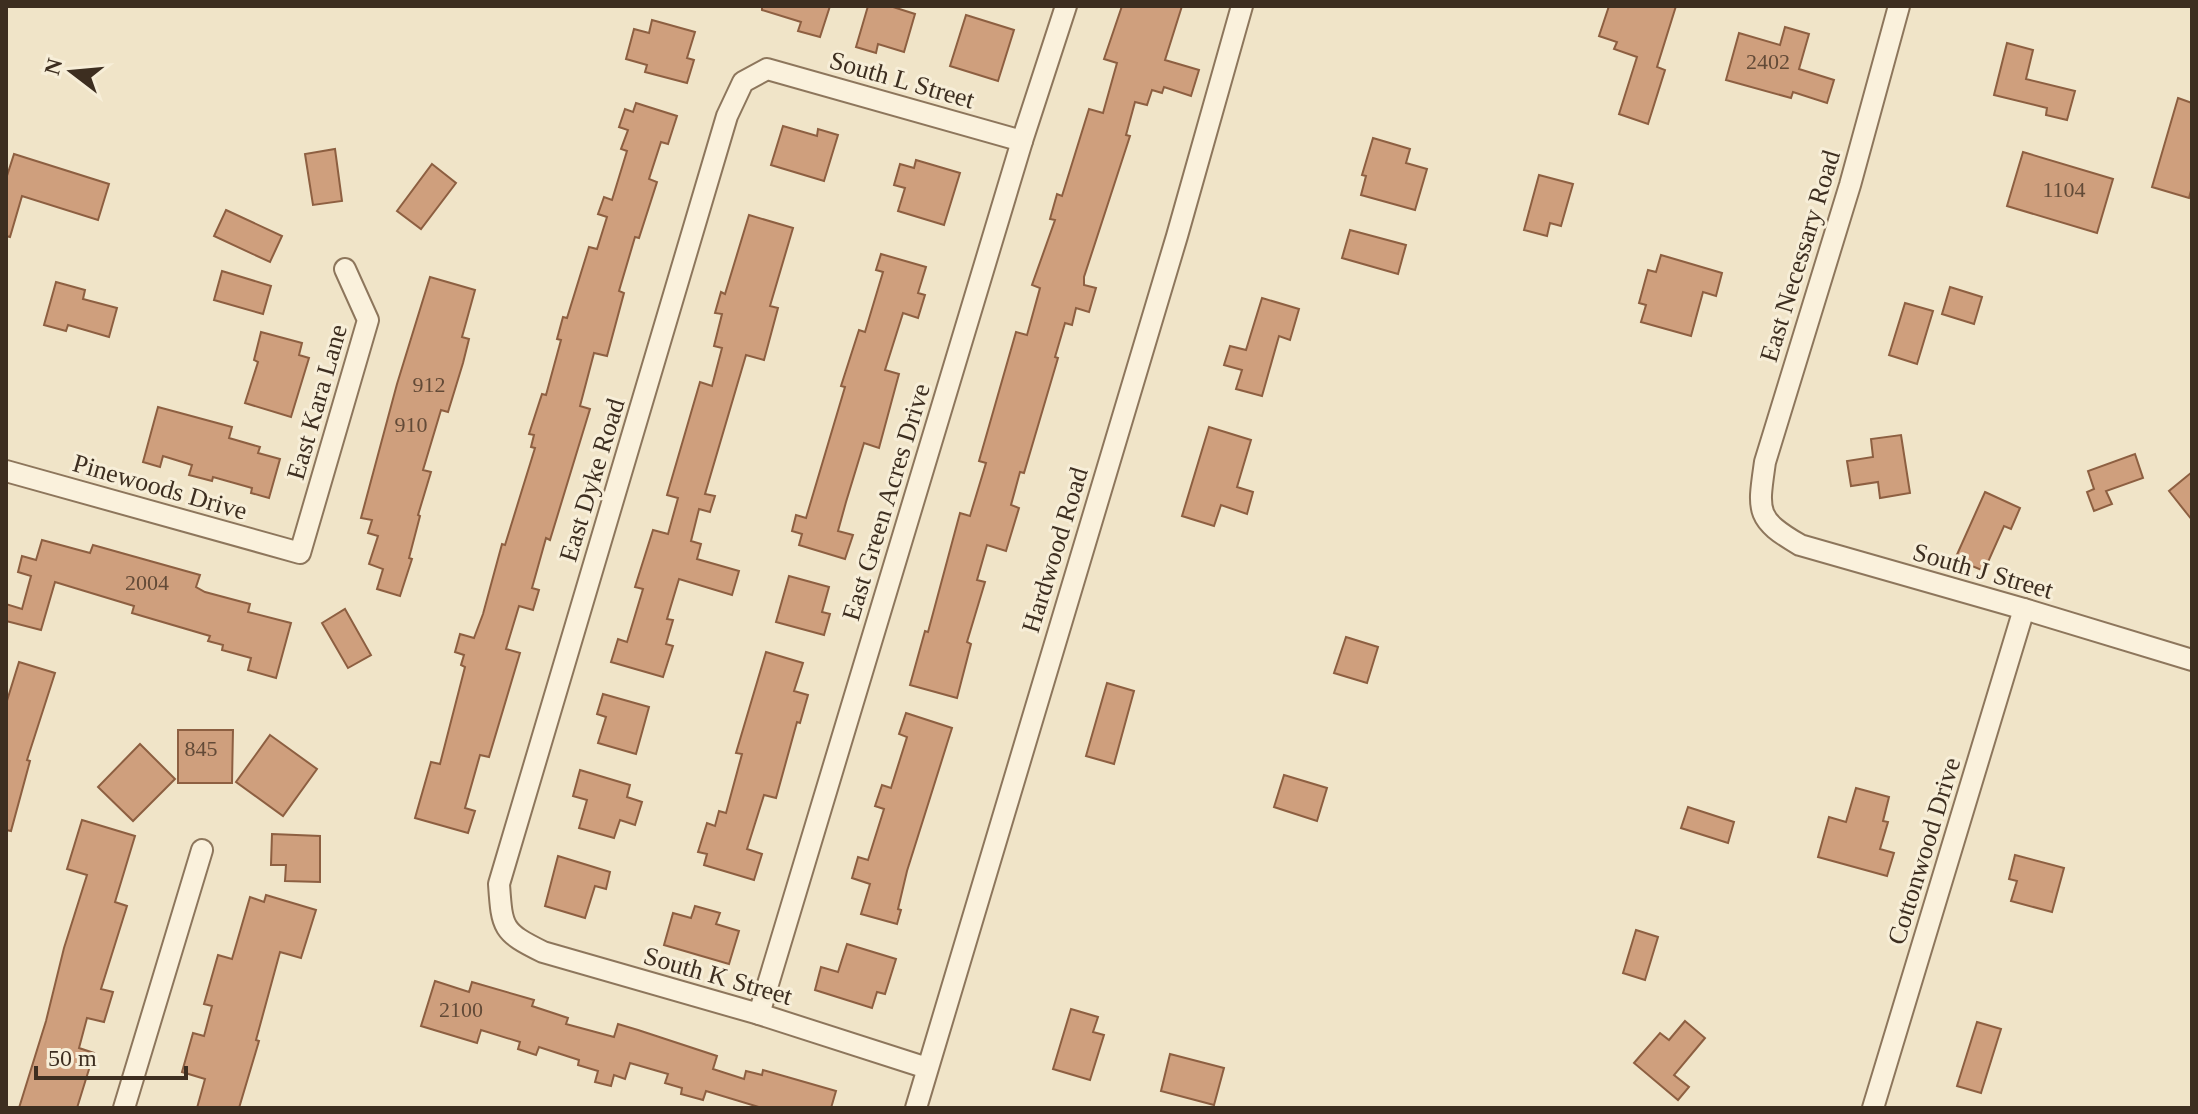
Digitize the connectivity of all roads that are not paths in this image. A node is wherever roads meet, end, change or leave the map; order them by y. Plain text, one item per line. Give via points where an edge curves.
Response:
1 (1066, 6) edge
2 (1242, 6) edge
3 (1899, 6) edge
4 (767, 69) joint
5 (1022, 141) junction
6 (345, 269) dead end
7 (6, 471) edge
8 (1766, 521) joint
9 (300, 553) joint
10 (2024, 609) junction
11 (2192, 660) edge
12 (202, 850) dead end
13 (502, 922) joint
14 (759, 1014) junction
15 (927, 1068) junction
16 (124, 1108) edge
17 (916, 1108) edge
18 (1873, 1108) edge

1 - 5 street, East Green Acres Drive
2 - 15 street, Hardwood Road
3 - 8 street, East Necessary Road via 1765,462 1760,496
4 - 5 street, South L Street
4 - 13 street, East Dyke Road via 743,82 727,116 499,884
5 - 14 street, East Green Acres Drive
6 - 9 street, East Kara Lane via 368,320
7 - 9 street, Pinewoods Drive
8 - 10 street, South J Street via 1800,545
10 - 11 street, South J Street
10 - 18 street, Cottonwood Drive
12 - 16 street
13 - 14 street, South K Street via 520,941 543,952
14 - 15 street, South K Street
15 - 17 street, Hardwood Road

